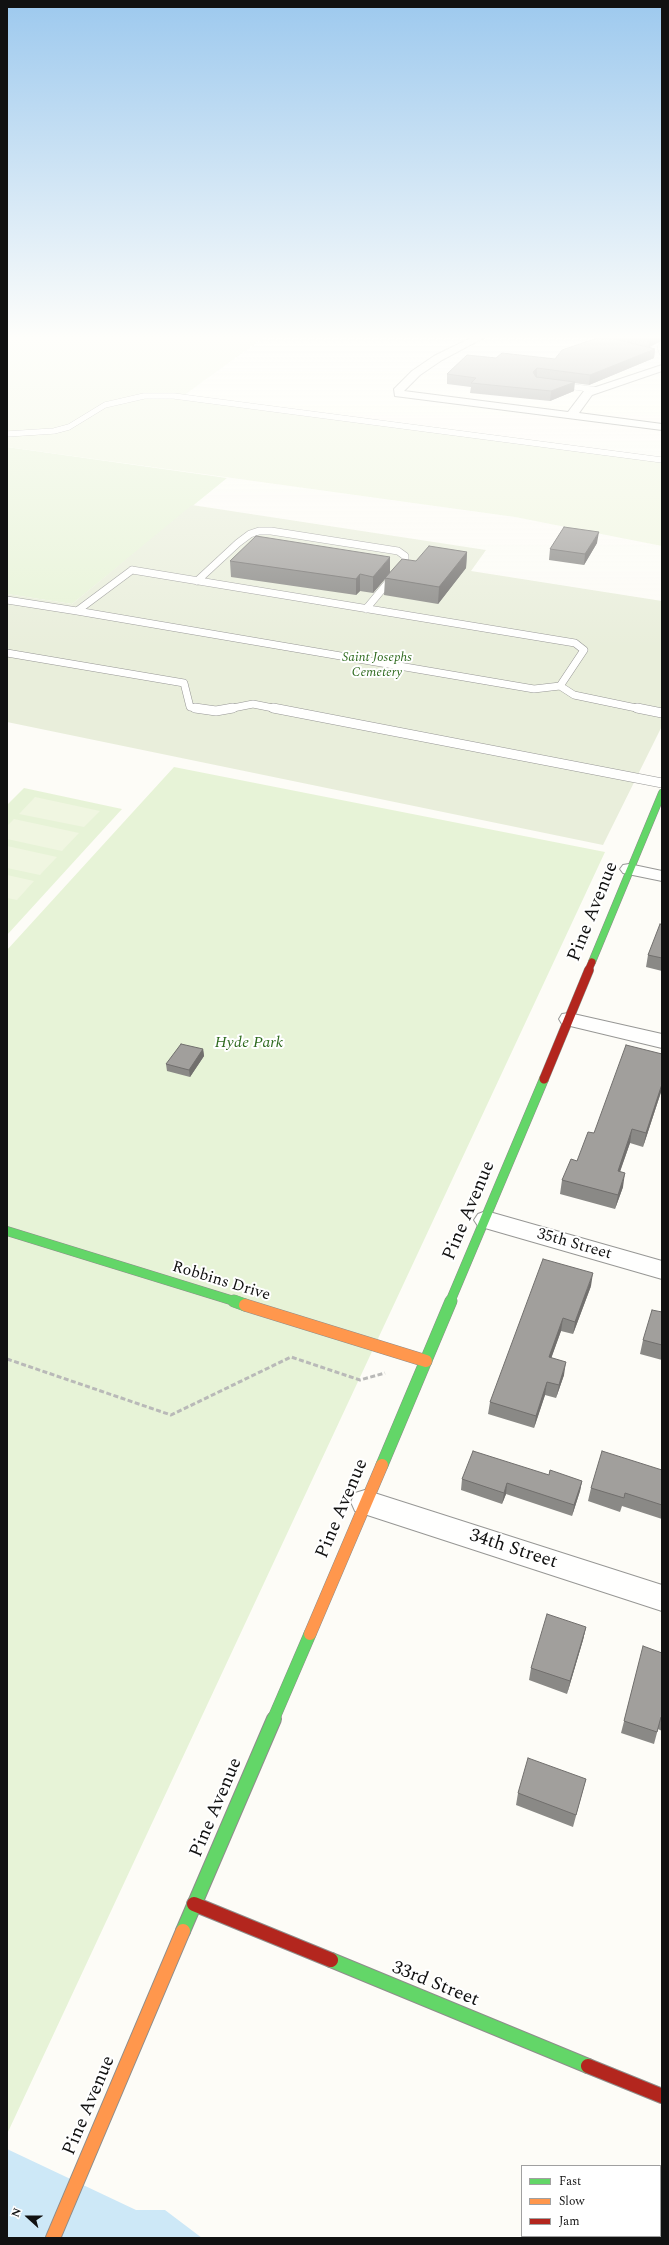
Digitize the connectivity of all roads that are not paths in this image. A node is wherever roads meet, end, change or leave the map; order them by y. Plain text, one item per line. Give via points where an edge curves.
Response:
1 (508, 440) edge
2 (662, 460) edge
3 (197, 581) junction
4 (7, 600) edge
5 (366, 609) junction
6 (77, 611) junction
7 (7, 653) edge
8 (560, 686) junction
9 (662, 713) edge
10 (662, 783) edge
11 (662, 793) edge
12 (629, 869) junction
13 (662, 876) edge
14 (569, 1019) junction
15 (662, 1041) edge
16 (486, 1220) junction
17 (7, 1231) edge
18 (662, 1270) edge
19 (426, 1361) junction
20 (365, 1502) junction
21 (662, 1598) edge
22 (194, 1904) junction
23 (662, 2096) edge
24 (53, 2238) edge

1 - 2 lane
3 - 5 lane
3 - 5 lane via 238,543 259,531 398,550 405,556 405,562
3 - 6 lane via 132,570
4 - 6 lane
5 - 8 lane via 575,643 584,650
6 - 8 lane via 534,689
7 - 10 lane via 184,683 190,707 216,711 253,704
8 - 9 lane via 574,694
11 - 12 main road, Pine Avenue
12 - 13 street
12 - 14 main road, Pine Avenue
14 - 15 street
14 - 16 main road, Pine Avenue
16 - 18 street, 35th Street
16 - 19 main road, Pine Avenue
17 - 19 main road, Robbins Drive
19 - 20 main road, Pine Avenue
20 - 21 street, 34th Street
20 - 22 main road, Pine Avenue
22 - 23 main road, 33rd Street
22 - 24 main road, Pine Avenue

